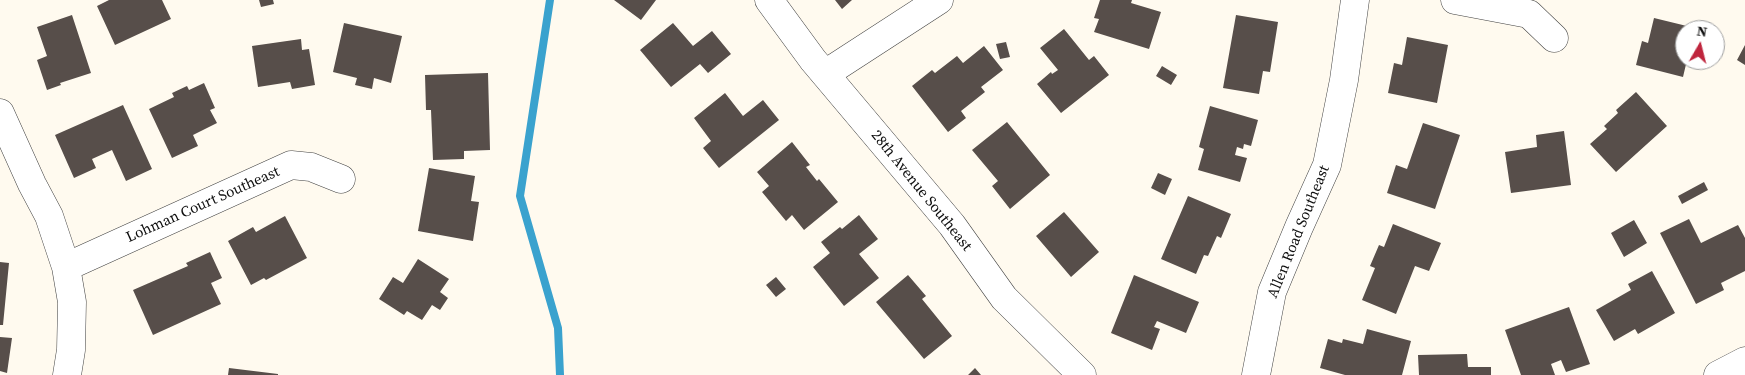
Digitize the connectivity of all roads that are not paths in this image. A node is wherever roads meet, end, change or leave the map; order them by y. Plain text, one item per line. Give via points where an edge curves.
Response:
1 (769, 0) edge
2 (939, 0) edge
3 (1355, 0) edge
4 (1455, 0) edge
5 (1554, 38) dead end
6 (825, 74) junction
7 (0, 113) edge
8 (341, 179) dead end
9 (66, 267) junction
10 (1744, 364) edge
11 (67, 375) edge
12 (1082, 375) edge
13 (1256, 375) edge
14 (1718, 375) edge

1 - 6 street, 28th Avenue Southeast
2 - 6 street
3 - 13 street, Allen Road Southeast via 1344,80 1327,165 1272,292
4 - 5 street via 1529,14
6 - 12 street, 28th Avenue Southeast via 952,225 1004,298
7 - 9 street via 49,216
8 - 9 street, Lohman Court Southeast via 311,167 292,165
9 - 11 street via 72,302
10 - 14 street

